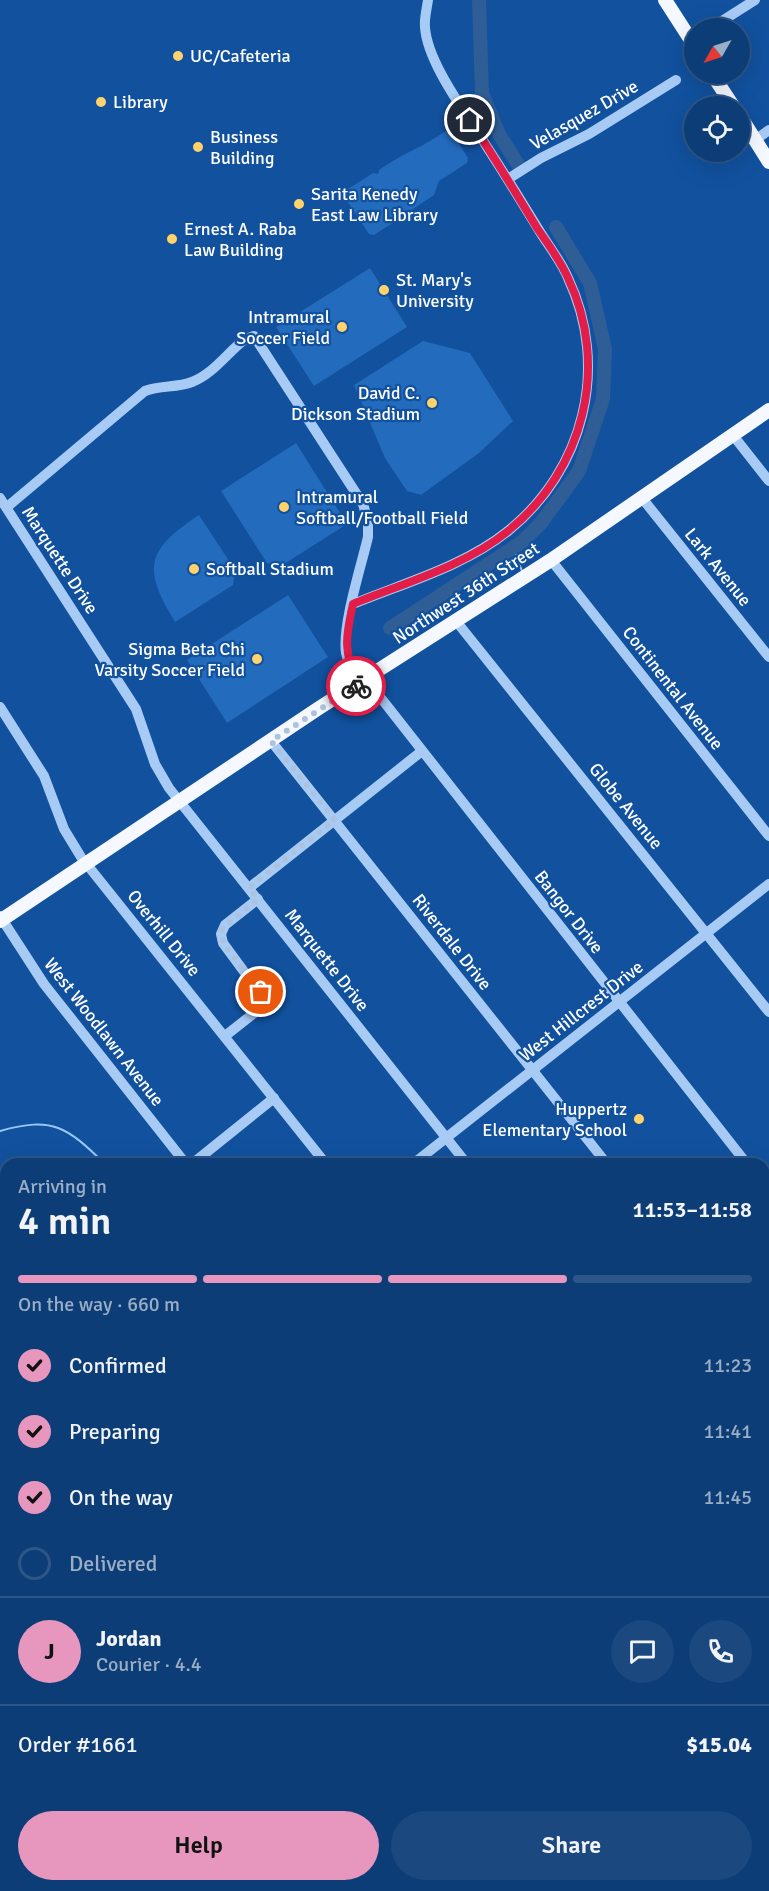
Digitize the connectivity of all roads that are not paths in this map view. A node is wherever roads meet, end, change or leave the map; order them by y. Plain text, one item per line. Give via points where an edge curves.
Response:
1 (428, 0) edge
2 (665, 0) edge
3 (754, 0) edge
4 (726, 18) edge
5 (684, 28) edge
6 (676, 80) dead end
7 (769, 130) edge
8 (750, 133) edge
9 (754, 140) junction
10 (769, 162) edge
11 (508, 179) junction
12 (769, 410) edge
13 (732, 434) junction
14 (769, 481) edge
15 (642, 498) junction
16 (3, 503) edge
17 (551, 560) junction
18 (353, 604) junction
19 (456, 621) junction
20 (769, 657) edge
21 (363, 681) junction
22 (0, 707) edge
23 (271, 741) junction
24 (422, 751) junction
25 (180, 802) junction
26 (335, 820) junction
27 (769, 836) edge
28 (86, 863) junction
29 (769, 884) edge
30 (249, 888) junction
31 (258, 899) junction
32 (1, 919) edge
33 (707, 933) junction
34 (619, 1002) junction
35 (769, 1012) edge
36 (225, 1036) junction
37 (532, 1071) junction
38 (274, 1098) junction
39 (446, 1137) junction
40 (181, 1158) edge
41 (199, 1158) edge
42 (321, 1158) edge
43 (420, 1158) edge
44 (462, 1158) edge
45 (602, 1158) edge
46 (742, 1158) edge

1 - 11 street via 424,27 441,74
2 - 5 main road
3 - 4 street
6 - 11 street, Velasquez Drive
7 - 9 street
8 - 9 main road
9 - 10 main road
11 - 18 street via 568,277 580,311 590,367 581,425 555,481 507,532 470,556
12 - 13 main road, Northwest 36th Street
13 - 14 street
13 - 15 main road, Northwest 36th Street
15 - 17 main road, Northwest 36th Street
15 - 20 street, Lark Avenue
16 - 18 street, Bangor Drive via 145,391 198,379 254,336 363,504 368,537
16 - 25 street, Marquette Drive via 136,709 155,764
17 - 19 main road, Northwest 36th Street
17 - 27 street, Continental Avenue
18 - 21 street, Bangor Drive via 346,653 350,668
19 - 21 main road, Northwest 36th Street
19 - 33 street, Globe Avenue
21 - 23 main road, Northwest 36th Street
21 - 24 street, Bangor Drive
22 - 28 street, Overhill Drive via 44,776 64,829
23 - 25 main road, Northwest 36th Street
23 - 26 street, Riverdale Drive
24 - 26 street
24 - 34 street, Bangor Drive
25 - 28 main road, Northwest 36th Street
25 - 30 street, Marquette Drive
26 - 30 street
26 - 37 street, Riverdale Drive
28 - 32 main road, Northwest 36th Street
28 - 36 street, Overhill Drive
29 - 33 street, West Hillcrest Drive
30 - 31 street, Marquette Drive
31 - 36 street via 225,925 221,933 223,943 262,996 258,1010
31 - 39 street, Marquette Drive
32 - 40 street, West Woodlawn Avenue via 44,984
33 - 34 street, West Hillcrest Drive
33 - 35 street, Globe Avenue
34 - 37 street, West Hillcrest Drive
34 - 46 street, Bangor Drive
36 - 38 street, Overhill Drive
37 - 39 street, West Hillcrest Drive
37 - 45 street, Riverdale Drive
38 - 41 street
38 - 42 street, Overhill Drive
39 - 43 street, West Hillcrest Drive
39 - 44 street, Marquette Drive

